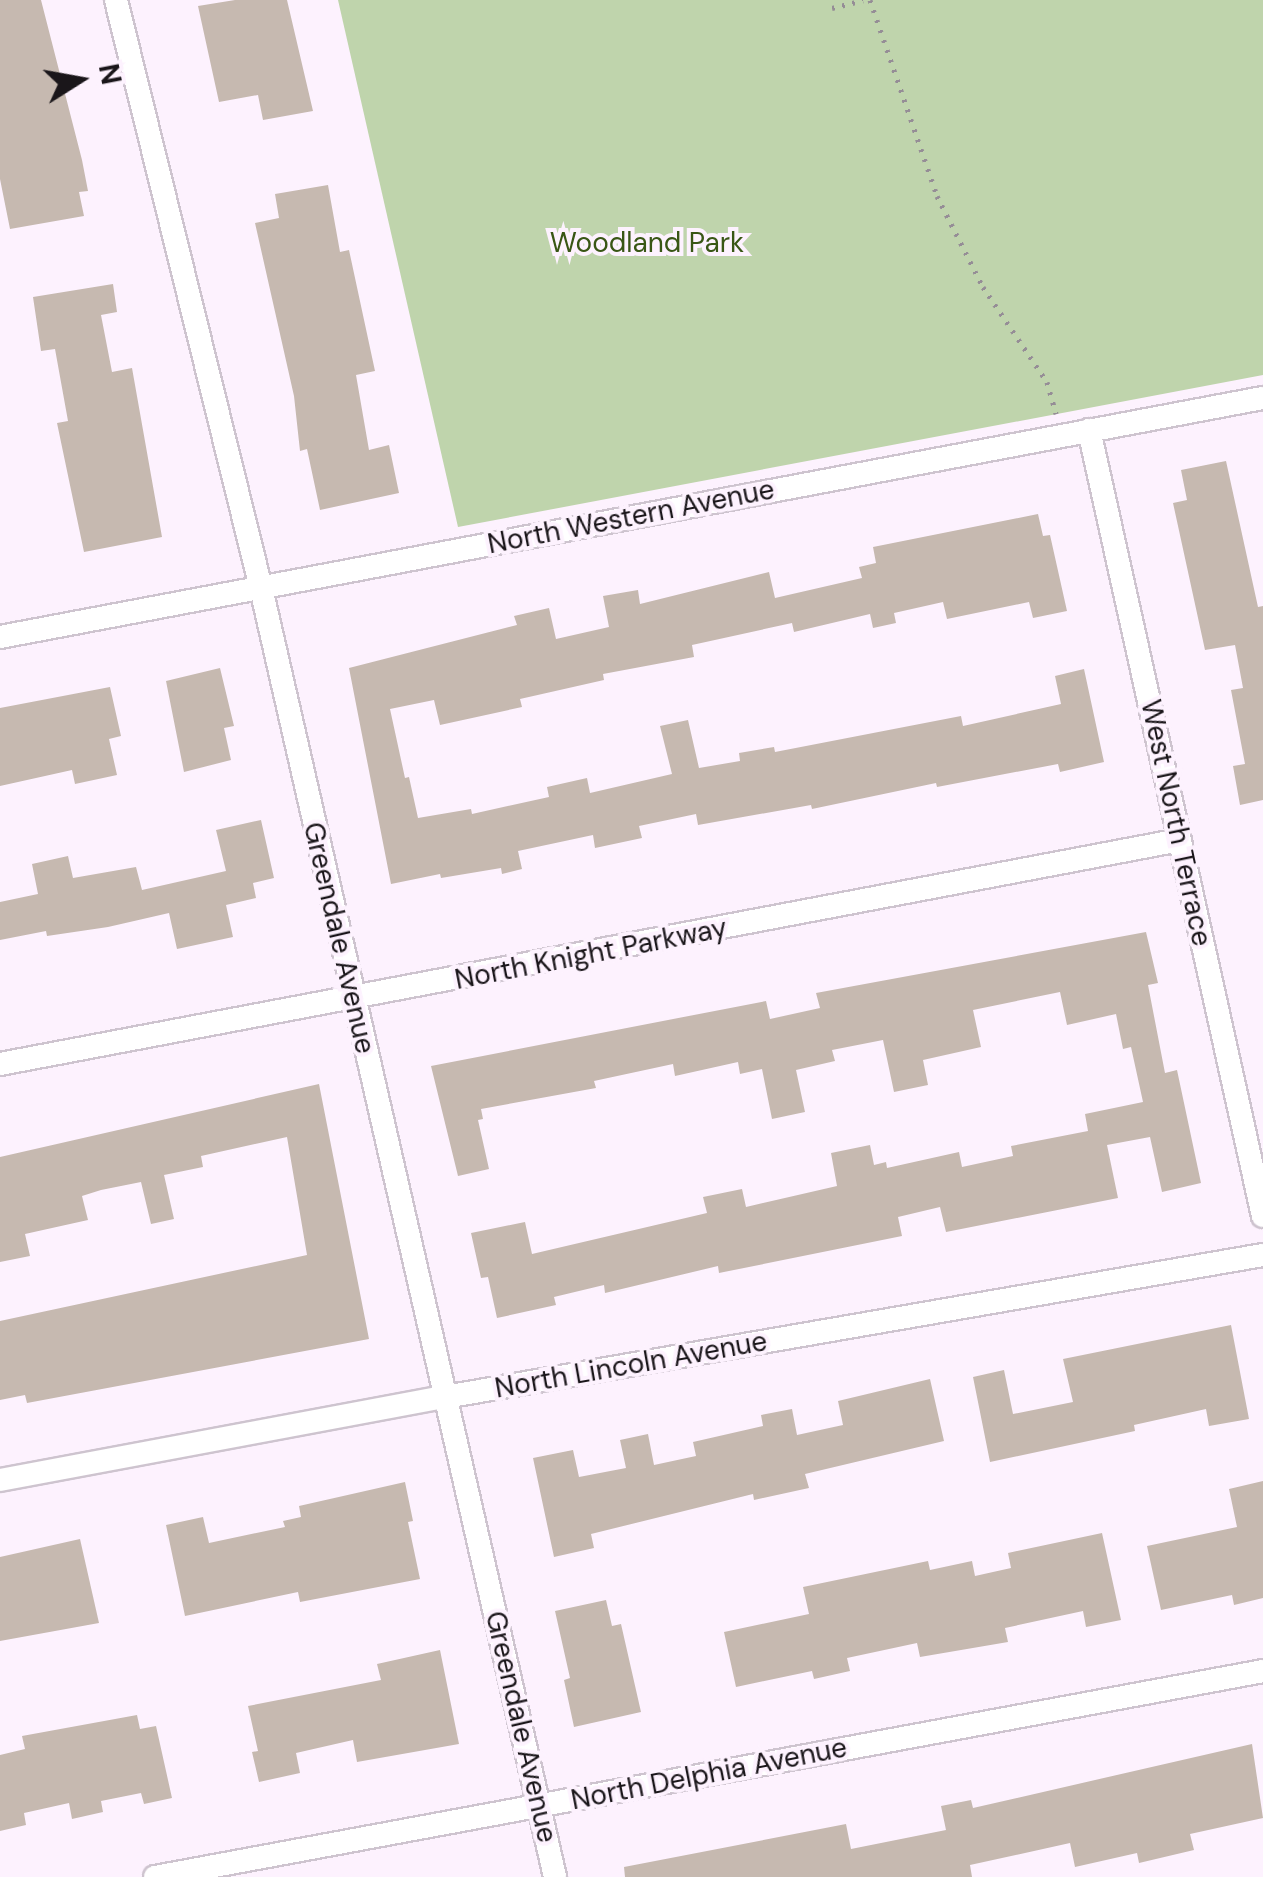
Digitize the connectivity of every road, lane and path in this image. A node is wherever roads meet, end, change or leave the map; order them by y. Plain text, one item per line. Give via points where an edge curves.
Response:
1 (116, 0) edge
2 (867, 0) edge
3 (832, 8) dead end
4 (1263, 398) edge
5 (1089, 430) junction
6 (1062, 436) junction
7 (262, 588) junction
8 (0, 637) edge
9 (1180, 840) junction
10 (352, 1000) junction
11 (0, 1064) edge
12 (1263, 1216) edge
13 (1263, 1255) edge
14 (446, 1397) junction
15 (0, 1480) edge
16 (1263, 1671) edge
17 (540, 1806) junction
18 (154, 1877) edge
19 (555, 1877) edge

1 - 7 street, Greendale Avenue
2 - 3 path
2 - 6 path via 936,196 983,288 1046,382
4 - 5 street, North Western Avenue
5 - 6 street, North Western Avenue
5 - 9 street, West North Terrace
6 - 7 street, North Western Avenue
7 - 8 street, North Western Avenue
7 - 10 street, Greendale Avenue
9 - 10 street, North Knight Parkway
9 - 12 street, West North Terrace
10 - 11 street, North Knight Parkway
10 - 14 street, Greendale Avenue
13 - 14 street, North Lincoln Avenue
14 - 15 street, North Lincoln Avenue
14 - 17 street, Greendale Avenue
16 - 17 street, North Delphia Avenue
17 - 18 street, North Delphia Avenue
17 - 19 street, Greendale Avenue

